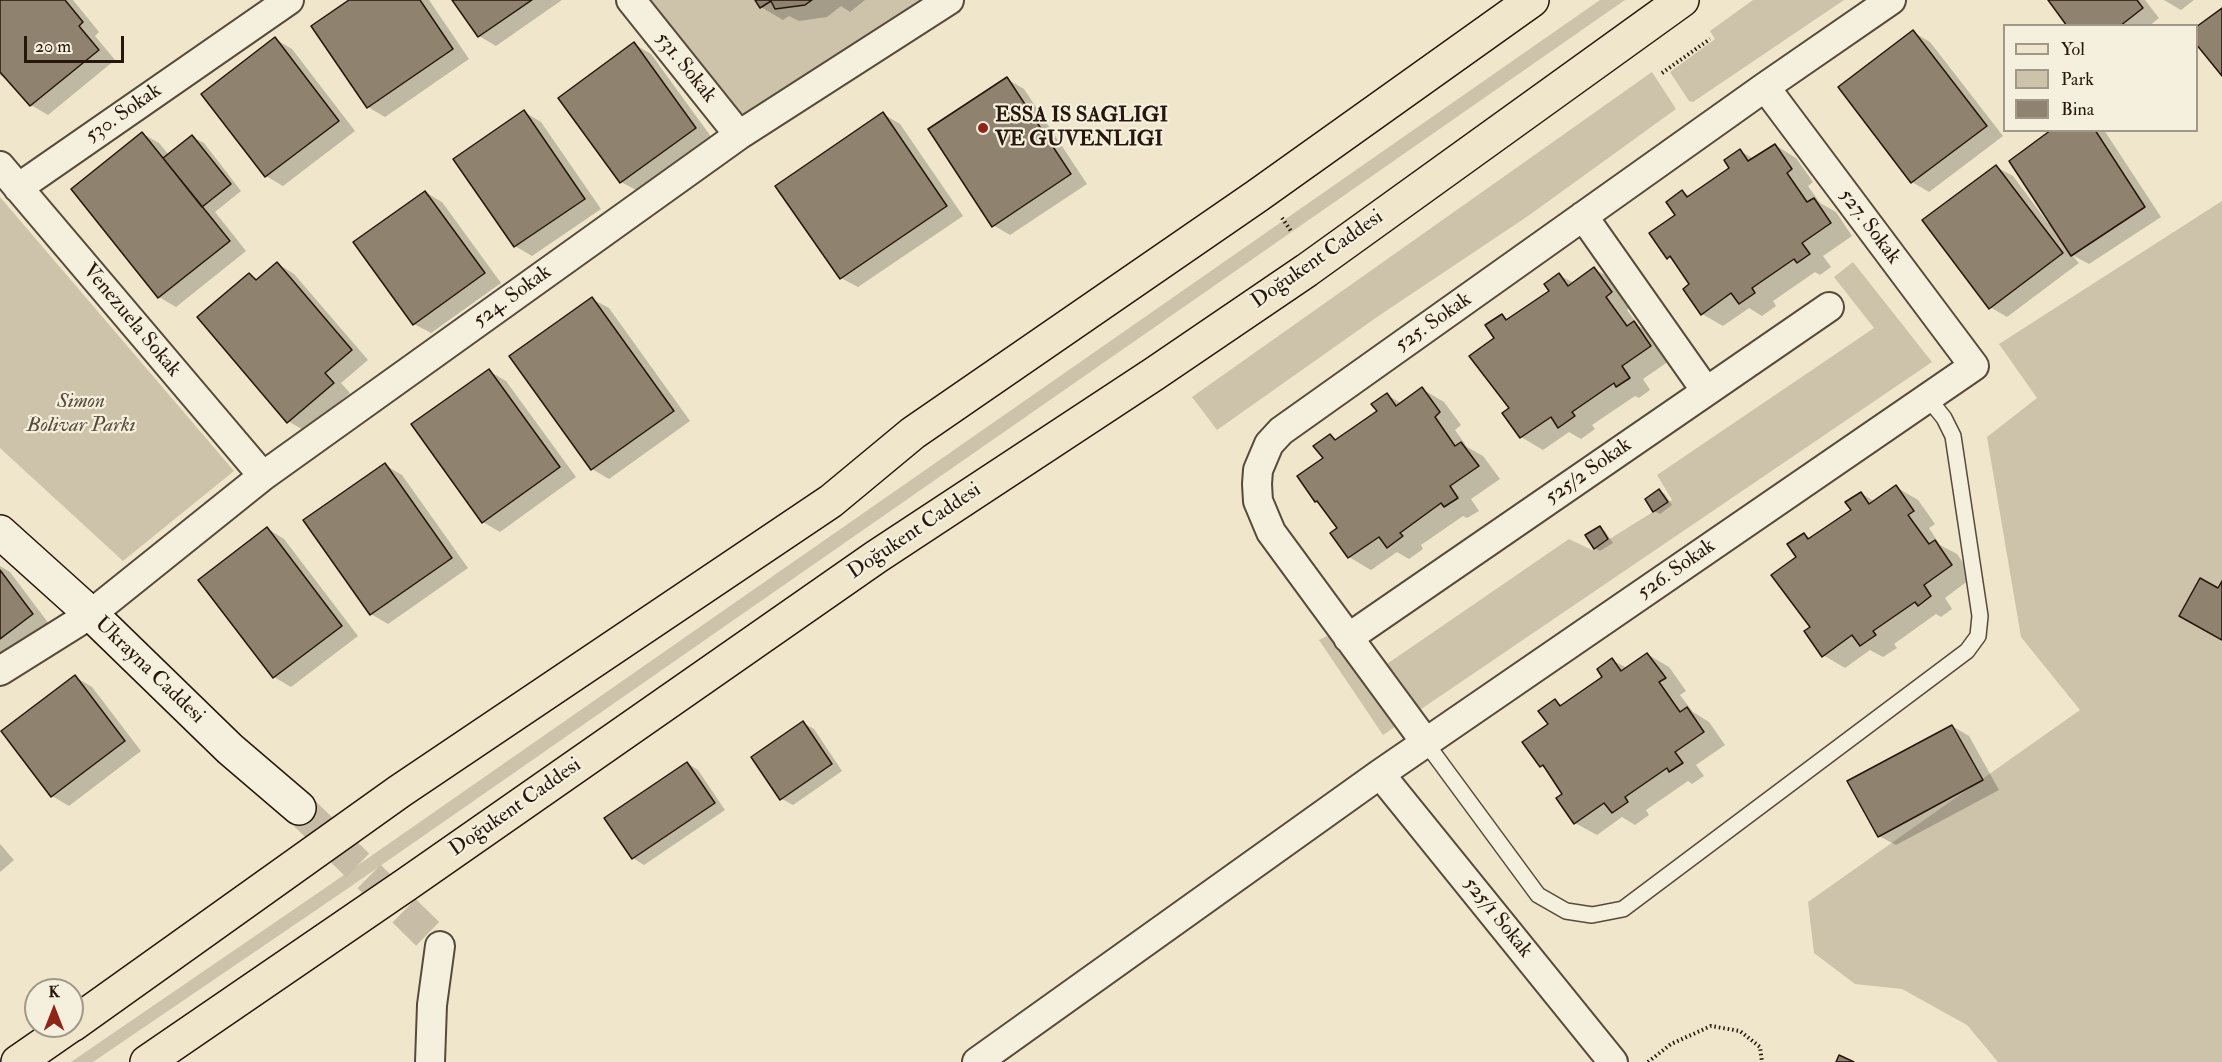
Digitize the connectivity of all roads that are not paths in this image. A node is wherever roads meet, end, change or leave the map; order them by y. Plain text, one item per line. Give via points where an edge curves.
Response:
1 (289, 0) edge
2 (631, 0) edge
3 (949, 0) edge
4 (1532, 0) edge
5 (1682, 0) edge
6 (1891, 0) edge
7 (1765, 87) junction
8 (739, 135) junction
9 (0, 166) edge
10 (18, 188) junction
11 (1583, 216) junction
12 (1830, 307) dead end
13 (1974, 366) joint
14 (1706, 391) junction
15 (1928, 398) junction
16 (263, 476) junction
17 (0, 532) edge
18 (91, 615) junction
19 (1348, 638) junction
20 (0, 671) edge
21 (1426, 743) junction
22 (1380, 774) junction
23 (299, 808) tunnel mouth
24 (440, 946) dead end
25 (84, 1016) edge
26 (52, 1038) edge
27 (18, 1062) edge
28 (147, 1062) edge
29 (430, 1062) edge
30 (977, 1062) edge
31 (1613, 1062) edge

1 - 10 street, 530. Sokak
2 - 8 street, 531. Sokak
3 - 8 street, 524. Sokak
4 - 25 main road via 913,433 831,501 400,791
5 - 28 main road, Doğukent Caddesi via 1307,270 876,557
6 - 7 street, 525. Sokak
7 - 11 street, 525. Sokak
7 - 13 street, 527. Sokak
8 - 16 street, 524. Sokak
9 - 10 street, Venezuela Sokak
10 - 16 street, Venezuela Sokak
11 - 14 street
11 - 19 street, 525. Sokak via 1269,444 1258,470 1257,484 1264,519
12 - 14 street, 525/2 Sokak
13 - 15 street, 526. Sokak
14 - 19 street, 525/2 Sokak
15 - 21 street, 526. Sokak
15 - 21 lane via 1953,436 1980,616 1978,636 1967,651 1623,909 1592,915 1566,911 1538,895
16 - 18 street, 524. Sokak
17 - 18 street, Ukrayna Caddesi
18 - 20 street, 524. Sokak
18 - 23 street, Ukrayna Caddesi via 230,749
19 - 21 street, 525. Sokak
21 - 22 street, 526. Sokak
22 - 30 street, 526. Sokak
22 - 31 street, 525/1 Sokak
24 - 29 street
26 - 27 main road

